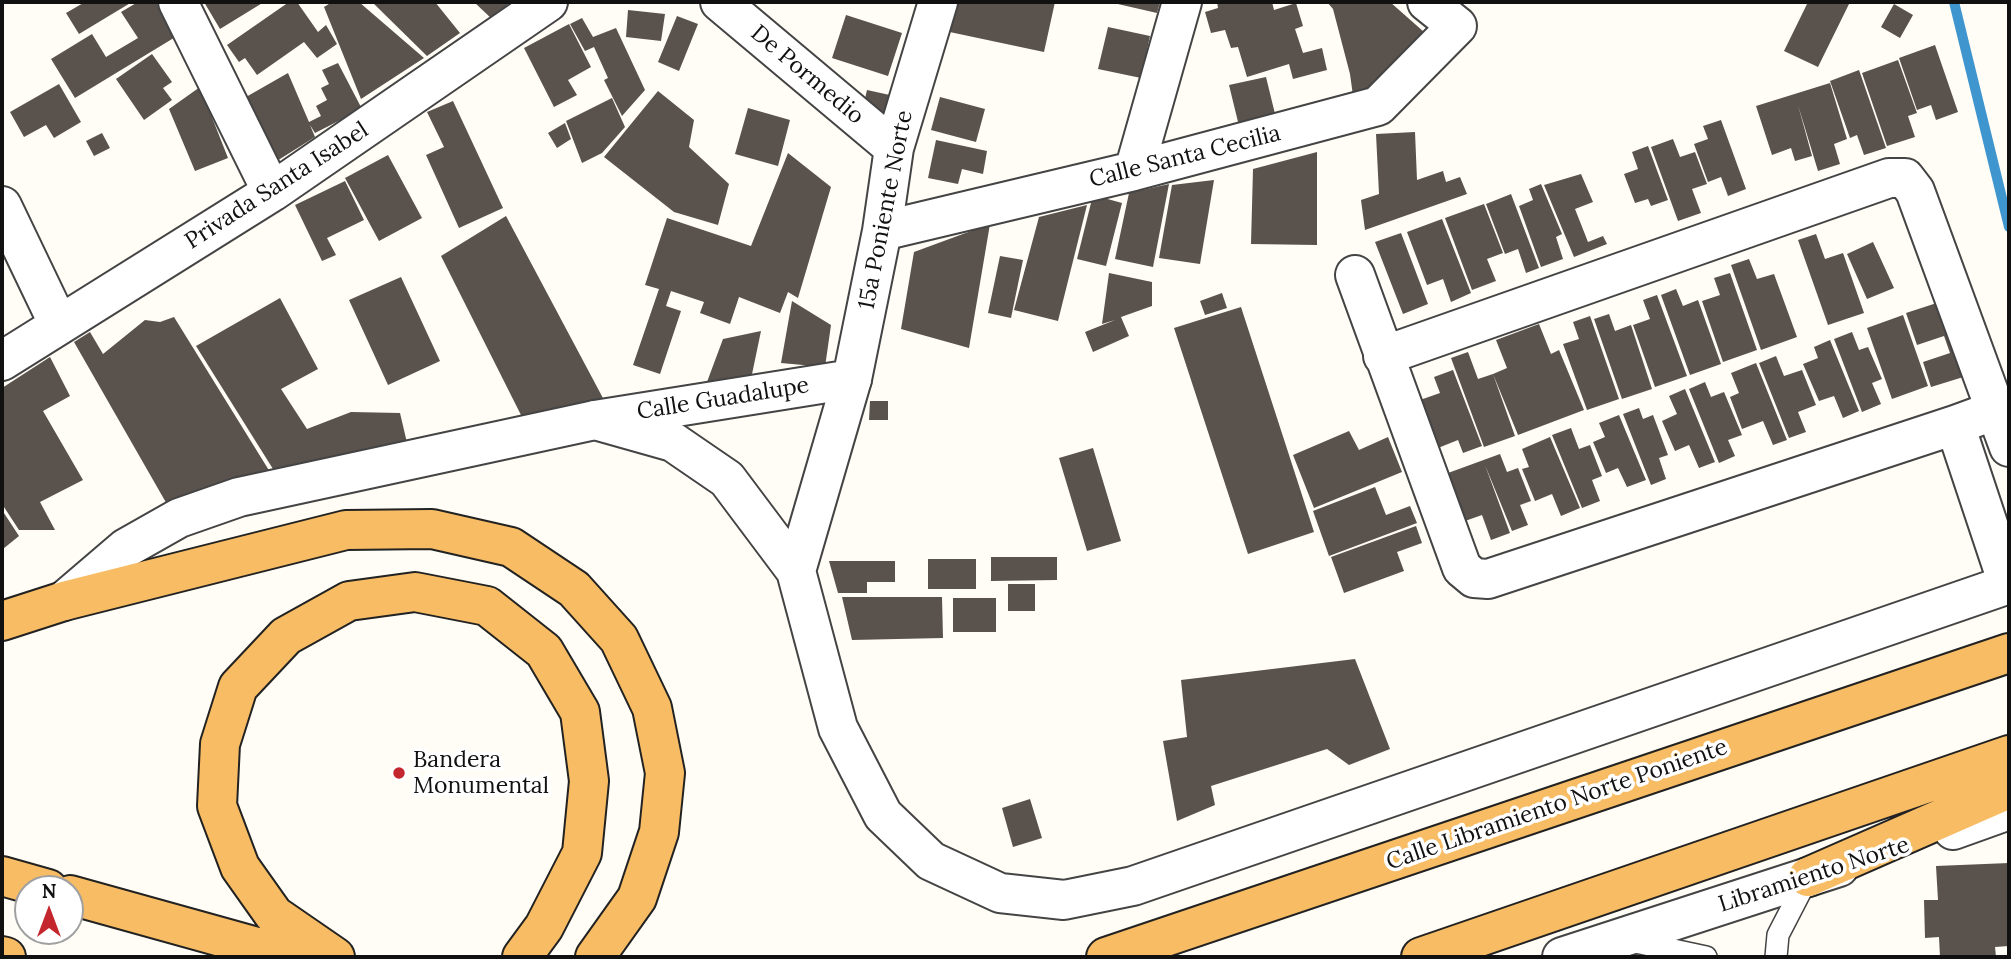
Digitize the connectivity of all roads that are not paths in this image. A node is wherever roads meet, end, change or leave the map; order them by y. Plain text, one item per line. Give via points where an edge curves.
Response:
1 (178, 2) edge
2 (548, 2) edge
3 (720, 2) edge
4 (938, 2) edge
5 (1182, 2) edge
6 (1427, 2) edge
7 (894, 148) junction
8 (1134, 171) junction
9 (272, 192) junction
10 (2, 206) edge
11 (882, 231) junction
12 (1355, 275) dead end
13 (59, 325) junction
14 (1383, 356) junction
15 (2, 361) edge
16 (852, 379) junction
17 (1996, 410) junction
18 (595, 420) junction
19 (1955, 425) junction
20 (2009, 447) edge
21 (1998, 518) edge
22 (796, 571) junction
23 (2009, 584) edge
24 (64, 601) junction
25 (2, 621) edge
26 (2009, 653) edge
27 (2009, 755) edge
28 (2009, 789) edge
29 (2009, 810) edge
30 (1808, 877) junction
31 (84, 899) edge
32 (1619, 938) junction
33 (293, 957) edge
34 (335, 957) edge
35 (522, 957) edge
36 (595, 957) edge
37 (1106, 957) edge
38 (1421, 957) edge
39 (1562, 957) edge
40 (1706, 957) edge
41 (1776, 957) edge

1 - 9 street
2 - 9 street, Privada Santa Isabel
3 - 7 street, De Pormedio
4 - 7 street, 15a Poniente Norte
5 - 8 street
6 - 8 street, Calle Santa Cecilia via 1457,26 1378,106
7 - 11 street, 15a Poniente Norte
8 - 11 street, Calle Santa Cecilia
9 - 13 street, Privada Santa Isabel
10 - 13 street
11 - 16 street, 15a Poniente Norte
12 - 14 street
13 - 15 street, Privada Santa Isabel
14 - 17 street via 1889,178 1905,178 1915,191
14 - 19 street via 1462,568 1474,578 1488,579
16 - 18 street, Calle Guadalupe
16 - 22 street, 15a Poniente Norte
17 - 19 street
17 - 20 street
18 - 22 street via 673,442 727,479
18 - 24 street, Calle Guadalupe via 239,497 179,518 126,548
19 - 21 street
21 - 23 street
22 - 23 street via 838,728 883,815 931,861 1000,894 1064,900 1146,881
24 - 25 highway
24 - 36 highway via 346,530 432,529 511,547 574,589 619,639 652,708 665,773 659,832 637,898
26 - 37 highway, Calle Libramiento Norte Poniente
27 - 38 highway
28 - 30 highway
29 - 30 street, Libramiento Norte
30 - 32 street, Libramiento Norte
30 - 41 lane via 1778,935
31 - 33 highway
32 - 39 street, Libramiento Norte
32 - 40 lane
34 - 35 highway via 274,915 240,867 217,806 220,744 238,687 286,636 349,601 415,592 487,606 544,651 580,712 589,781 582,853 544,927

